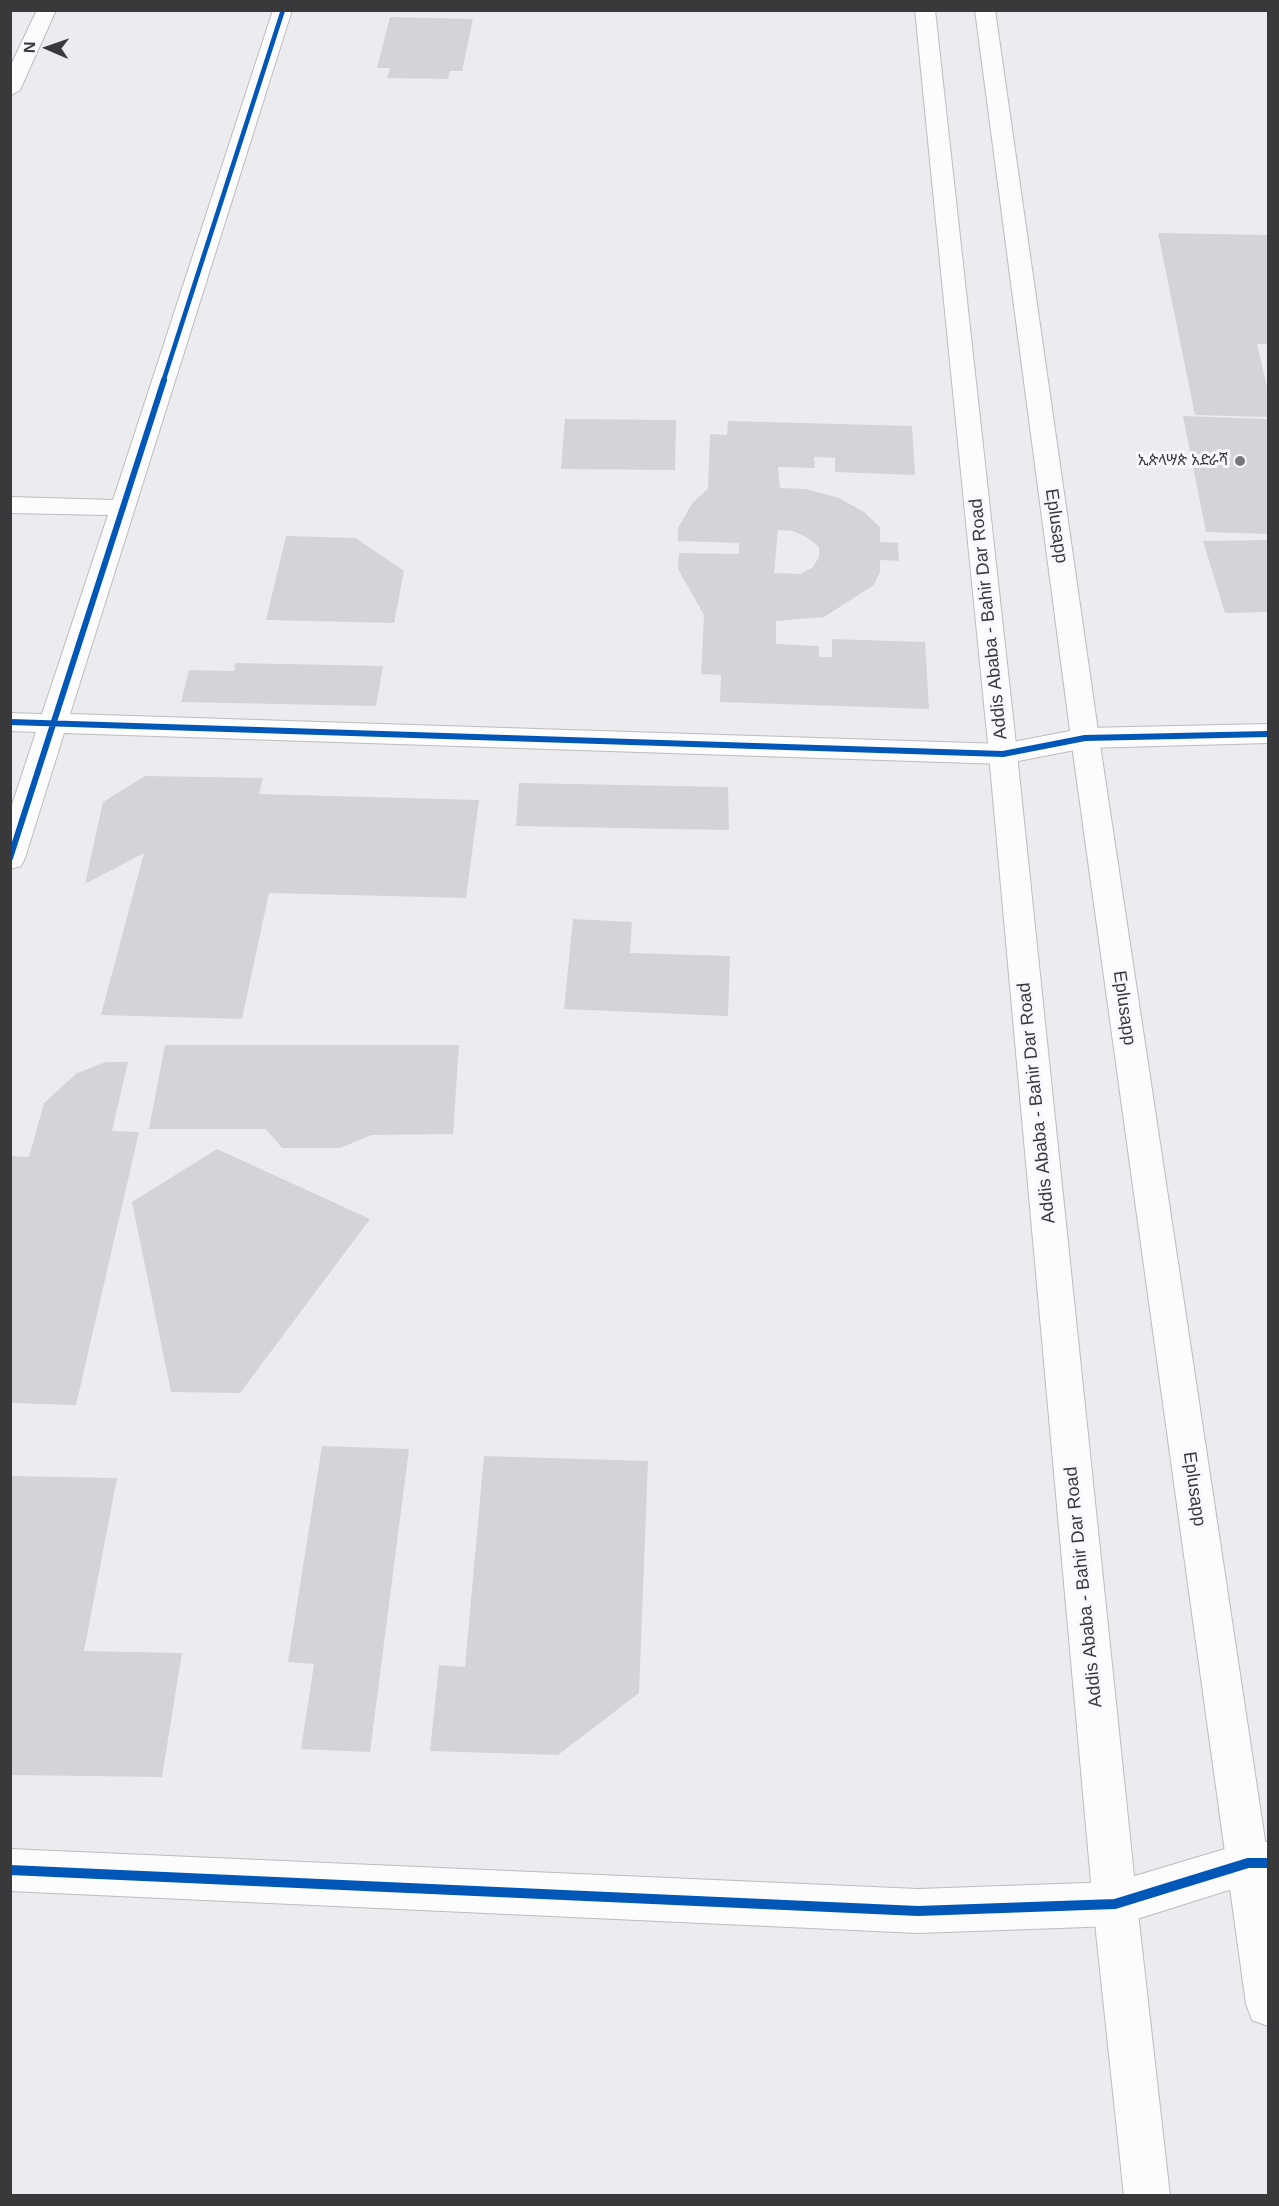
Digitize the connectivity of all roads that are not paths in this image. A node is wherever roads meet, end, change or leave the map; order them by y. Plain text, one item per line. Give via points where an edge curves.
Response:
1 (47, 10) edge
2 (283, 10) edge
3 (925, 10) edge
4 (985, 10) edge
5 (10, 90) edge
6 (10, 505) edge
7 (123, 508) junction
8 (10, 722) edge
9 (54, 723) junction
10 (1269, 734) edge
11 (1085, 738) junction
12 (1003, 754) junction
13 (10, 858) edge
14 (1258, 1863) edge
15 (10, 1870) edge
16 (1115, 1904) junction
17 (1269, 2004) edge
18 (1147, 2196) edge

1 - 5 main road
2 - 7 main road
3 - 12 main road, Addis Ababa - Bahir Dar Road
4 - 11 main road, Eplusapp
6 - 7 main road
7 - 9 main road
8 - 9 main road
9 - 12 main road
9 - 13 main road
10 - 11 main road
11 - 12 main road
11 - 14 main road, Eplusapp
12 - 16 main road, Addis Ababa - Bahir Dar Road
14 - 16 main road
14 - 17 main road, Eplusapp
15 - 16 main road via 918,1911
16 - 18 main road, Addis Ababa - Bahir Dar Road

